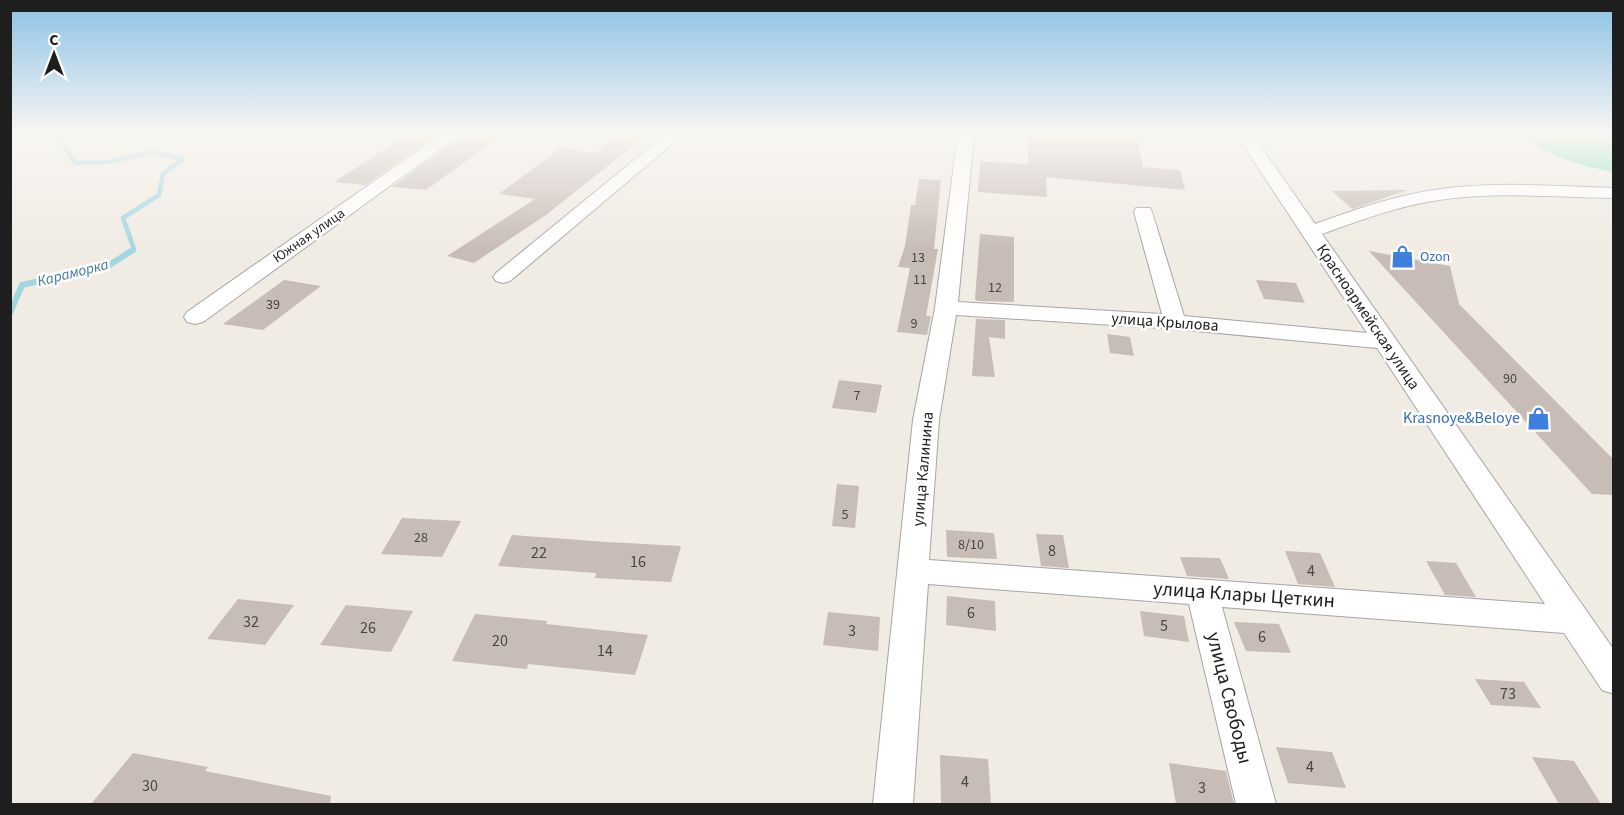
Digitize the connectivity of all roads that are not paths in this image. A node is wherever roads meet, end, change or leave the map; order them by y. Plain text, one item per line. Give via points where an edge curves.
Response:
1 (399, 172) edge
2 (630, 172) edge
3 (962, 172) edge
4 (1270, 172) edge
5 (1614, 193) edge
6 (1143, 212) dead end
7 (1310, 232) junction
8 (503, 277) dead end
9 (946, 308) junction
10 (195, 317) dead end
11 (1175, 322) junction
12 (1384, 342) junction
13 (915, 571) junction
14 (1202, 592) junction
15 (1574, 620) junction
16 (1614, 679) edge
17 (894, 804) edge
18 (1256, 804) edge

1 - 10 street, Южная улица
2 - 8 street
3 - 9 street, улица Калинина
4 - 7 street, Красноармейская улица
5 - 7 street via 1451,193 1387,205
6 - 11 street
7 - 12 street, Красноармейская улица
9 - 11 street, улица Крылова
9 - 13 street, улица Калинина via 926,420
11 - 12 street, улица Крылова
12 - 15 street, Красноармейская улица
13 - 14 street, улица Клары Цеткин
13 - 17 street, улица Калинина
14 - 15 street, улица Клары Цеткин
14 - 18 street, улица Свободы
15 - 16 street, Красноармейская улица

